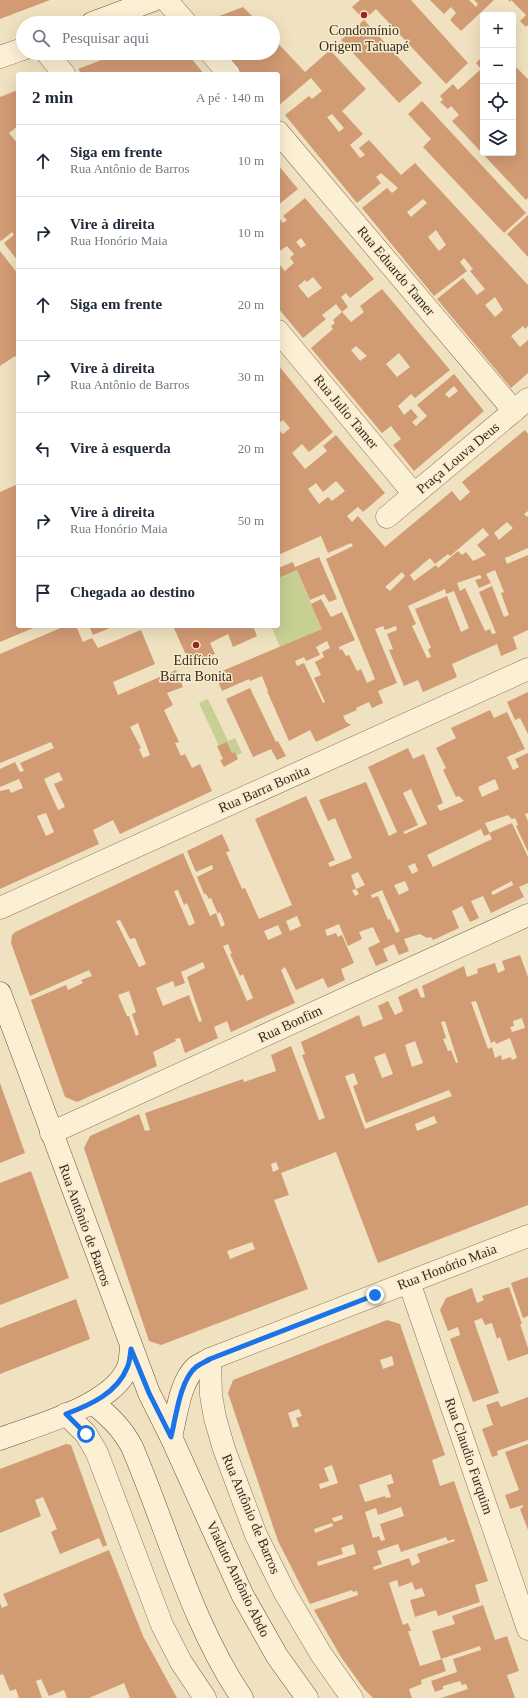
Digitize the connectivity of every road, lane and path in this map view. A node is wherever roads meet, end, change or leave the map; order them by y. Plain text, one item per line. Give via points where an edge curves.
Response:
1 (154, 0) edge
2 (166, 0) edge
3 (111, 16) edge
4 (180, 16) edge
5 (16, 51) edge
6 (0, 57) edge
7 (53, 60) edge
8 (217, 60) edge
9 (62, 72) edge
10 (227, 72) edge
11 (280, 134) edge
12 (280, 332) edge
13 (521, 405) edge
14 (414, 494) junction
15 (387, 517) dead end
16 (528, 669) edge
17 (0, 908) edge
18 (528, 915) edge
19 (0, 993) edge
20 (52, 1133) junction
21 (528, 1236) edge
22 (409, 1282) junction
23 (131, 1349) junction
24 (210, 1359) junction
25 (93, 1404) junction
26 (66, 1414) junction
27 (0, 1439) edge
28 (175, 1445) junction
29 (528, 1629) edge
30 (205, 1698) edge
31 (242, 1698) edge
32 (307, 1698) edge
33 (352, 1698) edge

1 - 3 street
2 - 4 street
5 - 6 street
7 - 9 street
8 - 10 street
11 - 13 street, Rua Eduardo Tamer
12 - 14 street, Rua Julio Tamer
13 - 14 street, Praça Louva Deus
14 - 15 street, Praça Louva Deus
16 - 17 street, Rua Barra Bonita
18 - 20 street, Rua Bonfim
19 - 20 street, Rua Antônio de Barros
20 - 23 street, Rua Antônio de Barros
21 - 22 street, Rua Honório Maia
22 - 24 street, Rua Honório Maia
22 - 29 street, Rua Claudio Furquim
23 - 25 street via 128,1367 122,1377
23 - 28 street, Rua Antônio de Barros
24 - 28 street, Rua Honório Maia via 196,1367 188,1377 182,1394
24 - 33 street, Rua Antônio de Barros via 211,1395 215,1418 256,1535 285,1593
25 - 26 street
25 - 31 street via 114,1420 124,1433 142,1470 193,1605
26 - 27 street
26 - 30 street via 86,1434 97,1453 162,1624 181,1662
28 - 32 street, Viaduto Antônio Abdo via 242,1594 277,1656

